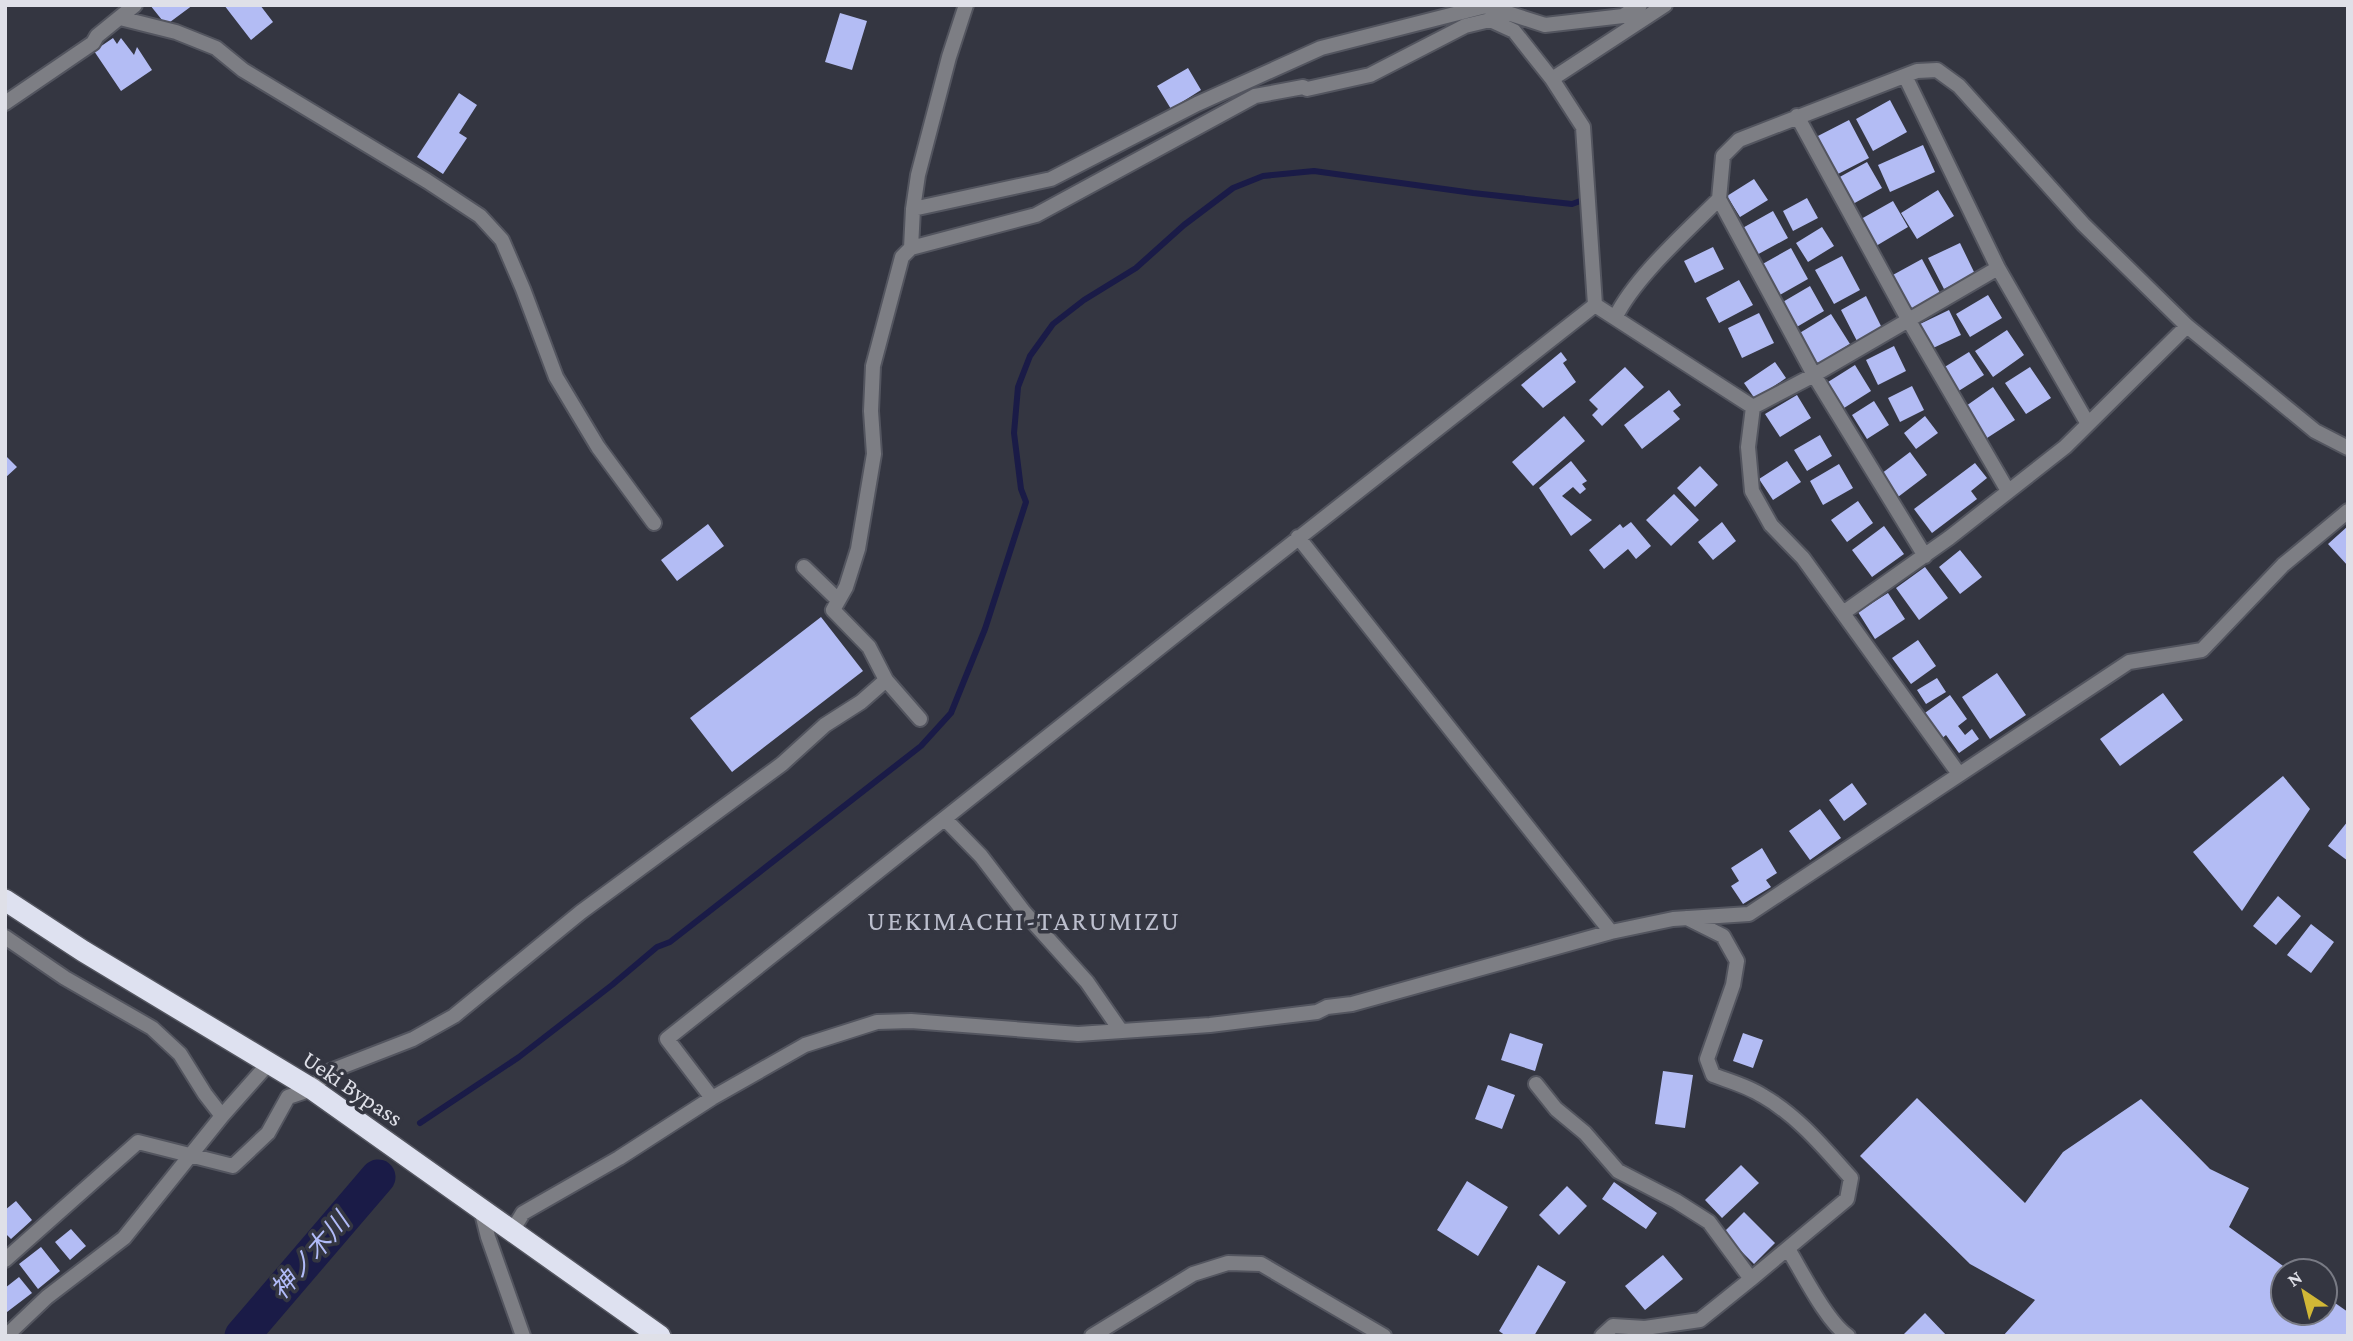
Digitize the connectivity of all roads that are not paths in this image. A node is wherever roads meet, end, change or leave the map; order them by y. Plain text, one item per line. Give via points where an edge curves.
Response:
1 (135, 5) edge
2 (966, 5) edge
3 (1640, 5) edge
4 (1665, 5) edge
5 (120, 18) junction
6 (1905, 76) junction
7 (1552, 79) junction
8 (5, 103) edge
9 (1797, 116) junction
10 (1719, 200) junction
11 (913, 209) junction
12 (911, 248) junction
13 (1998, 268) junction
14 (1595, 305) junction
15 (1615, 318) junction
16 (1909, 321) junction
17 (2187, 326) junction
18 (1814, 375) junction
19 (1753, 407) junction
20 (2088, 424) junction
21 (2348, 448) edge
22 (2008, 491) junction
23 (2348, 511) edge
24 (654, 523) dead end
25 (1298, 537) junction
26 (1925, 556) junction
27 (804, 567) dead end
28 (838, 600) junction
29 (1843, 614) junction
30 (886, 680) junction
31 (920, 719) dead end
32 (1959, 774) junction
33 (946, 820) junction
34 (5, 900) edge
35 (1686, 918) junction
36 (1611, 932) junction
37 (5, 937) edge
38 (1121, 1031) junction
39 (269, 1063) junction
40 (1536, 1084) dead end
41 (312, 1089) junction
42 (712, 1098) junction
43 (222, 1116) junction
44 (191, 1155) junction
45 (481, 1209) junction
46 (512, 1231) junction
47 (1788, 1249) junction
48 (5, 1259) edge
49 (1751, 1279) junction
50 (6, 1336) edge
51 (523, 1336) edge
52 (660, 1336) edge
53 (1092, 1336) edge
54 (1384, 1336) edge
55 (1602, 1336) edge
56 (1848, 1336) edge

1 - 5 street
2 - 11 street via 918,175
3 - 11 street via 1623,16 1545,25 1486,6 1321,48 1197,104 1051,179
4 - 7 street
5 - 8 street via 93,43
5 - 24 street via 216,48 243,70 480,216 502,240 556,377 598,447
6 - 9 street
6 - 13 street
6 - 17 street via 1937,70 1959,86 2083,223
7 - 12 street via 1514,31 1490,20 1465,26 1370,75 1255,96 1036,215
7 - 14 street via 1584,127
9 - 10 street via 1739,140 1723,156
9 - 16 street
10 - 15 street via 1665,252
10 - 18 street
11 - 12 street
12 - 28 street via 902,257 873,366 874,454 858,549
13 - 16 street
13 - 20 street
14 - 15 street
14 - 25 street
15 - 19 street
16 - 18 street
16 - 22 street
17 - 20 street
17 - 21 street via 2315,431
18 - 19 street
18 - 26 street
19 - 29 street via 1748,447 1752,491 1771,525 1803,558
20 - 22 street
22 - 26 street
23 - 32 street via 2283,565 2202,650 2129,662
25 - 33 street
25 - 36 street
26 - 29 street
27 - 28 street
28 - 30 street via 833,610 869,647
29 - 32 street
30 - 31 street
30 - 41 street via 782,764 581,912 454,1016 413,1039 328,1072
32 - 35 street via 1749,914
33 - 38 street via 1087,982
33 - 42 street via 667,1039
34 - 39 highway, Ueki Bypass
35 - 36 street
35 - 47 street via 1723,936 1737,961 1707,1059 1713,1075 1782,1108 1851,1178 1847,1199
36 - 38 street via 1317,1012 1210,1026
37 - 43 street via 152,1028 180,1054
38 - 42 street via 1078,1034 877,1022 805,1045
39 - 41 highway, Ueki Bypass
39 - 43 street
40 - 49 street via 1618,1171 1709,1222
41 - 44 street via 288,1097 268,1133 233,1166
41 - 45 highway, Ueki Bypass
42 - 46 street via 523,1213
43 - 44 street
44 - 48 street via 138,1142
44 - 50 street via 124,1238 47,1297
45 - 46 highway, Ueki Bypass
45 - 51 street
46 - 52 highway, Ueki Bypass
47 - 49 street
47 - 56 street via 1819,1301
49 - 55 street via 1700,1320 1645,1328 1613,1326
53 - 54 street via 1193,1274 1228,1263 1261,1264

